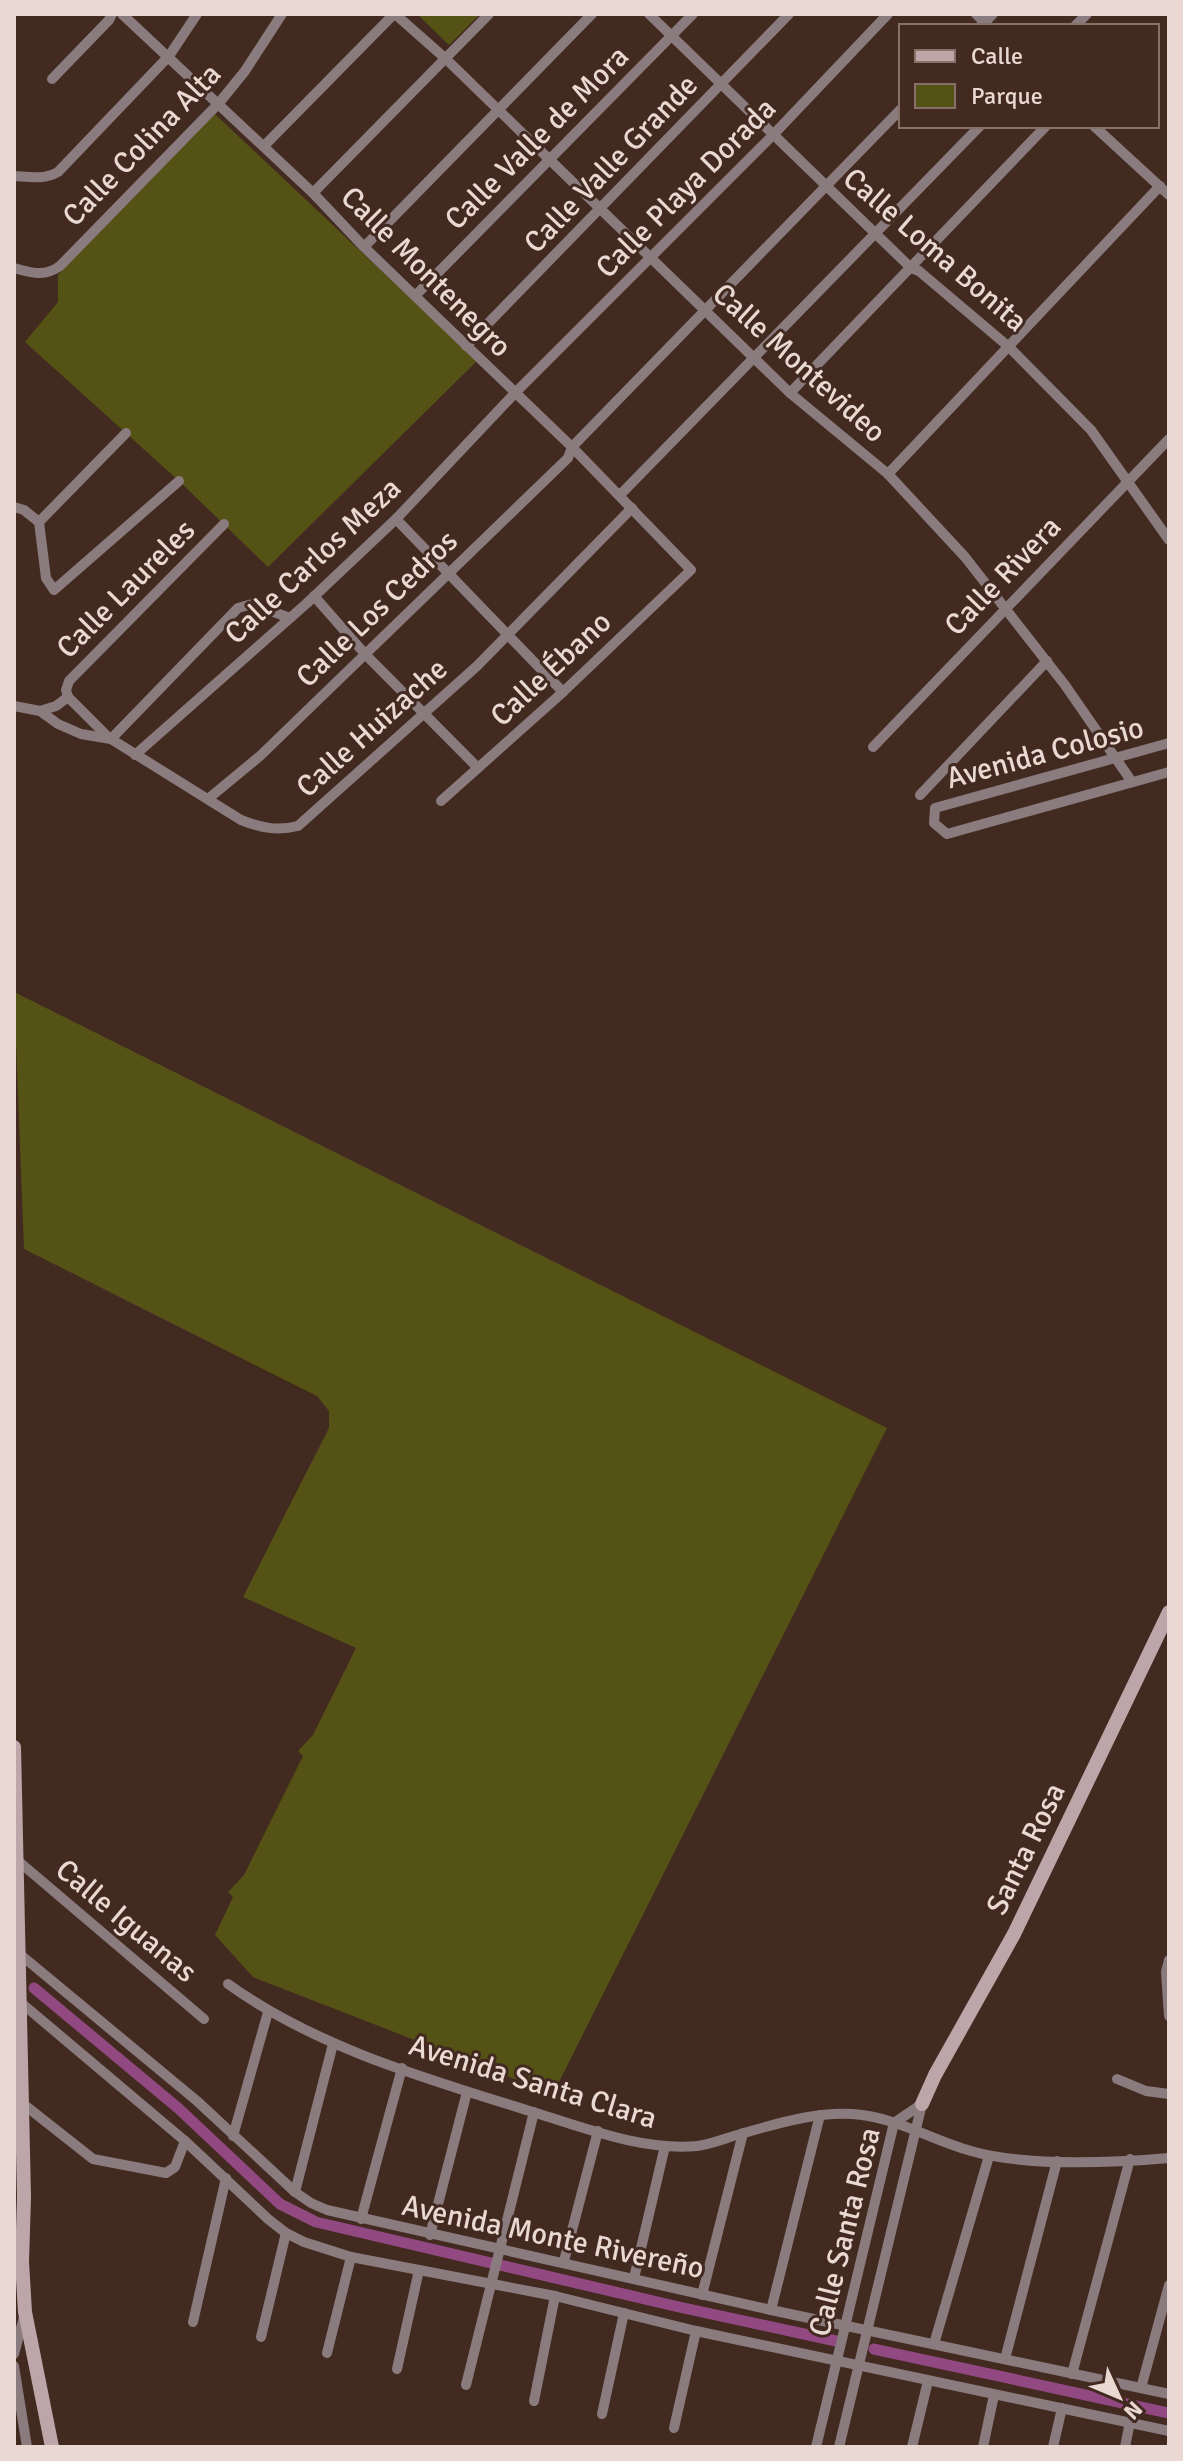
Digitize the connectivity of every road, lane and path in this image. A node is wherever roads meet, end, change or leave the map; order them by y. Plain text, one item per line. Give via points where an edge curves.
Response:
1 (112, 14) edge
2 (122, 14) edge
3 (197, 14) edge
4 (282, 14) edge
5 (394, 14) edge
6 (489, 14) edge
7 (592, 14) edge
8 (649, 14) edge
9 (693, 14) edge
10 (789, 14) edge
11 (888, 14) edge
12 (976, 14) edge
13 (987, 22) edge
14 (672, 36) junction
15 (169, 56) junction
16 (446, 59) junction
17 (52, 79) dead end
18 (722, 85) junction
19 (219, 103) junction
20 (498, 110) junction
21 (899, 111) edge
22 (978, 128) edge
23 (1044, 128) edge
24 (1096, 128) edge
25 (773, 135) junction
26 (264, 146) junction
27 (550, 160) junction
28 (14, 176) edge
29 (826, 186) junction
30 (1160, 186) junction
31 (313, 193) junction
32 (1169, 195) edge
33 (600, 208) junction
34 (875, 234) junction
35 (364, 247) junction
36 (651, 259) junction
37 (14, 268) edge
38 (911, 268) junction
39 (415, 296) junction
40 (704, 311) junction
41 (466, 346) junction
42 (1009, 347) junction
43 (754, 359) junction
44 (515, 393) junction
45 (790, 393) junction
46 (126, 433) dead end
47 (1169, 439) edge
48 (572, 447) junction
49 (888, 474) junction
50 (179, 481) dead end
51 (1127, 484) junction
52 (620, 495) junction
53 (14, 507) edge
54 (632, 508) junction
55 (396, 519) junction
56 (39, 522) junction
57 (224, 524) dead end
58 (1169, 538) edge
59 (691, 570) joint
60 (449, 575) junction
61 (314, 596) junction
62 (1005, 609) junction
63 (290, 618) junction
64 (508, 634) junction
65 (365, 654) junction
66 (1047, 661) junction
67 (563, 692) junction
68 (67, 694) junction
69 (14, 706) edge
70 (40, 711) junction
71 (424, 713) junction
72 (111, 739) junction
73 (1169, 743) edge
74 (873, 747) dead end
75 (135, 755) junction
76 (1115, 758) junction
77 (478, 768) junction
78 (1169, 772) edge
79 (1132, 782) junction
80 (920, 795) dead end
81 (208, 799) junction
82 (441, 801) dead end
83 (1169, 1612) edge
84 (14, 1747) edge
85 (17, 1860) junction
86 (16, 1951) edge
87 (1169, 1960) edge
88 (228, 1984) dead end
89 (17, 2000) edge
90 (268, 2012) junction
91 (1169, 2016) edge
92 (204, 2019) dead end
93 (333, 2044) junction
94 (402, 2068) junction
95 (1117, 2079) dead end
96 (467, 2092) junction
97 (1169, 2094) edge
98 (22, 2103) junction
99 (922, 2104) junction
100 (534, 2112) junction
101 (820, 2115) junction
102 (894, 2123) junction
103 (916, 2129) junction
104 (598, 2131) junction
105 (743, 2133) junction
106 (233, 2136) junction
107 (185, 2141) junction
108 (665, 2146) junction
109 (989, 2156) junction
110 (1169, 2158) edge
111 (1130, 2159) junction
112 (1057, 2161) junction
113 (226, 2178) junction
114 (295, 2192) junction
115 (361, 2219) junction
116 (286, 2233) junction
117 (430, 2235) junction
118 (500, 2248) junction
119 (351, 2257) junction
120 (564, 2261) junction
121 (419, 2270) junction
122 (634, 2278) junction
123 (492, 2282) junction
124 (1169, 2285) edge
125 (702, 2295) junction
126 (555, 2296) junction
127 (771, 2310) junction
128 (25, 2312) junction
129 (624, 2313) junction
130 (193, 2322) dead end
131 (846, 2325) junction
132 (868, 2329) junction
133 (696, 2331) junction
134 (261, 2337) dead end
135 (934, 2344) junction
136 (327, 2353) dead end
137 (14, 2354) edge
138 (1005, 2359) junction
139 (837, 2361) junction
140 (14, 2366) edge
141 (859, 2366) junction
142 (397, 2369) dead end
143 (1072, 2374) junction
144 (928, 2381) junction
145 (466, 2385) dead end
146 (1141, 2388) junction
147 (1169, 2394) edge
148 (994, 2395) junction
149 (534, 2401) dead end
150 (1062, 2408) junction
151 (602, 2414) dead end
152 (1130, 2422) junction
153 (674, 2428) dead end
154 (1169, 2431) edge
155 (27, 2447) edge
156 (52, 2447) edge
157 (816, 2447) edge
158 (839, 2447) edge
159 (912, 2447) edge
160 (983, 2447) edge
161 (1053, 2447) edge
162 (1125, 2447) edge

1 - 17 street
2 - 15 street, Calle Montenegro
3 - 15 street
4 - 19 street, Calle Colina Alta
5 - 16 street, Calle Montevideo
5 - 26 street
6 - 16 street
7 - 20 street
8 - 14 street, Calle Loma Bonita
9 - 14 street, Calle Valle de Mora
10 - 18 street, Calle Valle Grande
11 - 25 street, Calle Playa Dorada
12 - 13 street
14 - 18 street, Calle Loma Bonita
14 - 27 street, Calle Valle de Mora
15 - 19 street, Calle Montenegro
15 - 28 street via 58,172 40,178
16 - 20 street, Calle Montevideo
16 - 31 street
18 - 25 street, Calle Loma Bonita
18 - 33 street, Calle Valle Grande
19 - 26 street, Calle Montenegro
19 - 37 street, Calle Colina Alta via 60,266 41,274
20 - 27 street, Calle Montevideo
20 - 35 street
21 - 29 street, Calle Los Cedros
22 - 34 street
23 - 38 street
24 - 30 street
25 - 29 street, Calle Loma Bonita
25 - 36 street, Calle Playa Dorada
26 - 31 street, Calle Montenegro
27 - 33 street, Calle Montevideo
27 - 39 street, Calle Valle de Mora
29 - 34 street, Calle Loma Bonita
29 - 40 street, Calle Los Cedros
30 - 32 street
30 - 42 street
31 - 35 street, Calle Montenegro
33 - 36 street, Calle Montevideo
33 - 41 street, Calle Valle Grande
34 - 38 street, Calle Loma Bonita
34 - 43 street
35 - 39 street, Calle Montenegro
36 - 40 street, Calle Montevideo
36 - 44 street, Calle Playa Dorada
38 - 42 street, Calle Loma Bonita
38 - 45 street
39 - 41 street, Calle Montenegro
40 - 43 street, Calle Montevideo
40 - 48 street, Calle Los Cedros
41 - 44 street, Calle Montenegro
42 - 49 street
42 - 51 street, Calle Loma Bonita via 1091,430
43 - 45 street, Calle Montevideo
43 - 52 street
44 - 48 street, Calle Montenegro
44 - 55 street, Calle Carlos Meza
45 - 49 street, Calle Montevideo
46 - 56 street
47 - 51 street, Calle Rivera
48 - 52 street, Calle Montenegro
48 - 60 street, Calle Los Cedros via 568,458
49 - 62 street, Calle Montevideo
50 - 56 street via 57,589 46,578
51 - 58 street, Calle Loma Bonita
51 - 62 street, Calle Rivera
52 - 54 street, Calle Montenegro
53 - 56 street
54 - 59 street, Calle Montenegro
54 - 64 street, Calle Huizache
55 - 60 street
55 - 61 street, Calle Carlos Meza
57 - 68 street, Calle Laureles via 69,681
59 - 67 street, Calle Ébano
60 - 64 street
60 - 65 street, Calle Los Cedros
61 - 63 street, Calle Carlos Meza
61 - 65 street
62 - 66 street, Calle Montevideo
62 - 74 street, Calle Rivera
63 - 72 street via 252,604 238,608
63 - 75 street, Calle Carlos Meza
64 - 67 street
64 - 71 street, Calle Huizache
65 - 71 street
65 - 81 street, Calle Los Cedros
66 - 76 street, Calle Montevideo
66 - 80 street
67 - 77 street, Calle Ébano
68 - 70 street via 56,706
68 - 72 street
69 - 70 street, Calle Huizache
70 - 72 street, Calle Huizache via 81,734
71 - 77 street
71 - 81 street, Calle Huizache via 298,826 259,827
72 - 75 street, Calle Huizache
73 - 76 street, Avenida Colosio
75 - 81 street, Calle Huizache
76 - 79 street, Calle Montevideo
76 - 79 street, Avenida Colosio via 935,808 934,823 947,834
77 - 82 street, Calle Ébano
78 - 79 street, Avenida Colosio
83 - 99 main road, Santa Rosa via 1014,1934
84 - 85 main road
85 - 86 main road
85 - 92 street, Calle Iguanas
86 - 89 main road
86 - 106 street, Avenida Monte Rivereño
87 - 91 street
88 - 90 street, Avenida Santa Clara
89 - 98 main road
89 - 107 street, Avenida Monte Rivereño
90 - 93 street, Avenida Santa Clara
90 - 106 street
93 - 94 street, Avenida Santa Clara
93 - 114 street
94 - 96 street, Avenida Santa Clara
94 - 115 street
95 - 97 street
96 - 100 street, Avenida Santa Clara
96 - 117 street
98 - 107 street via 99,2161 166,2173 175,2167
98 - 128 main road
99 - 102 street, Calle Santa Rosa
99 - 103 street, Calle Santa Rosa
100 - 104 street, Avenida Santa Clara
100 - 118 street
101 - 102 street, Avenida Santa Clara via 863,2115
101 - 105 street, Avenida Santa Clara
101 - 127 street
102 - 103 street, Avenida Santa Clara
102 - 131 street, Calle Santa Rosa
103 - 109 street, Avenida Santa Clara
103 - 132 street, Calle Santa Rosa
104 - 108 street, Avenida Santa Clara
104 - 120 street
105 - 108 street, Avenida Santa Clara via 698,2146
105 - 125 street
106 - 114 street, Avenida Monte Rivereño
107 - 113 street, Avenida Monte Rivereño
108 - 122 street
109 - 112 street, Avenida Santa Clara
109 - 135 street
110 - 111 street, Avenida Santa Clara
111 - 112 street, Avenida Santa Clara
111 - 143 street
112 - 138 street
113 - 116 street, Avenida Monte Rivereño
113 - 130 street
114 - 115 street, Avenida Monte Rivereño via 311,2203
115 - 117 street, Avenida Monte Rivereño
116 - 119 street, Avenida Monte Rivereño
116 - 134 street
117 - 118 street, Avenida Monte Rivereño
118 - 120 street, Avenida Monte Rivereño
118 - 123 street
119 - 121 street, Avenida Monte Rivereño
119 - 136 street
120 - 122 street, Avenida Monte Rivereño
121 - 123 street, Avenida Monte Rivereño
121 - 142 street
122 - 125 street, Avenida Monte Rivereño
123 - 126 street, Avenida Monte Rivereño
123 - 145 street
124 - 146 street
125 - 127 street, Avenida Monte Rivereño
126 - 129 street, Avenida Monte Rivereño
126 - 149 street
127 - 131 street, Avenida Monte Rivereño
128 - 137 street
128 - 156 main road
129 - 133 street, Avenida Monte Rivereño
129 - 151 street
131 - 132 street, Avenida Monte Rivereño
131 - 139 street, Calle Santa Rosa
132 - 135 street, Avenida Monte Rivereño
132 - 141 street, Calle Santa Rosa
133 - 139 street, Avenida Monte Rivereño
133 - 153 street
135 - 138 street, Avenida Monte Rivereño
138 - 143 street, Avenida Monte Rivereño
139 - 141 street, Avenida Monte Rivereño
139 - 157 street, Calle Santa Rosa
140 - 155 street
141 - 144 street, Avenida Monte Rivereño
141 - 158 street, Calle Santa Rosa
143 - 146 street, Avenida Monte Rivereño
144 - 148 street, Avenida Monte Rivereño
144 - 159 street
146 - 147 street, Avenida Monte Rivereño
148 - 150 street, Avenida Monte Rivereño
148 - 160 street
150 - 152 street, Avenida Monte Rivereño
150 - 161 street
152 - 154 street, Avenida Monte Rivereño
152 - 162 street

